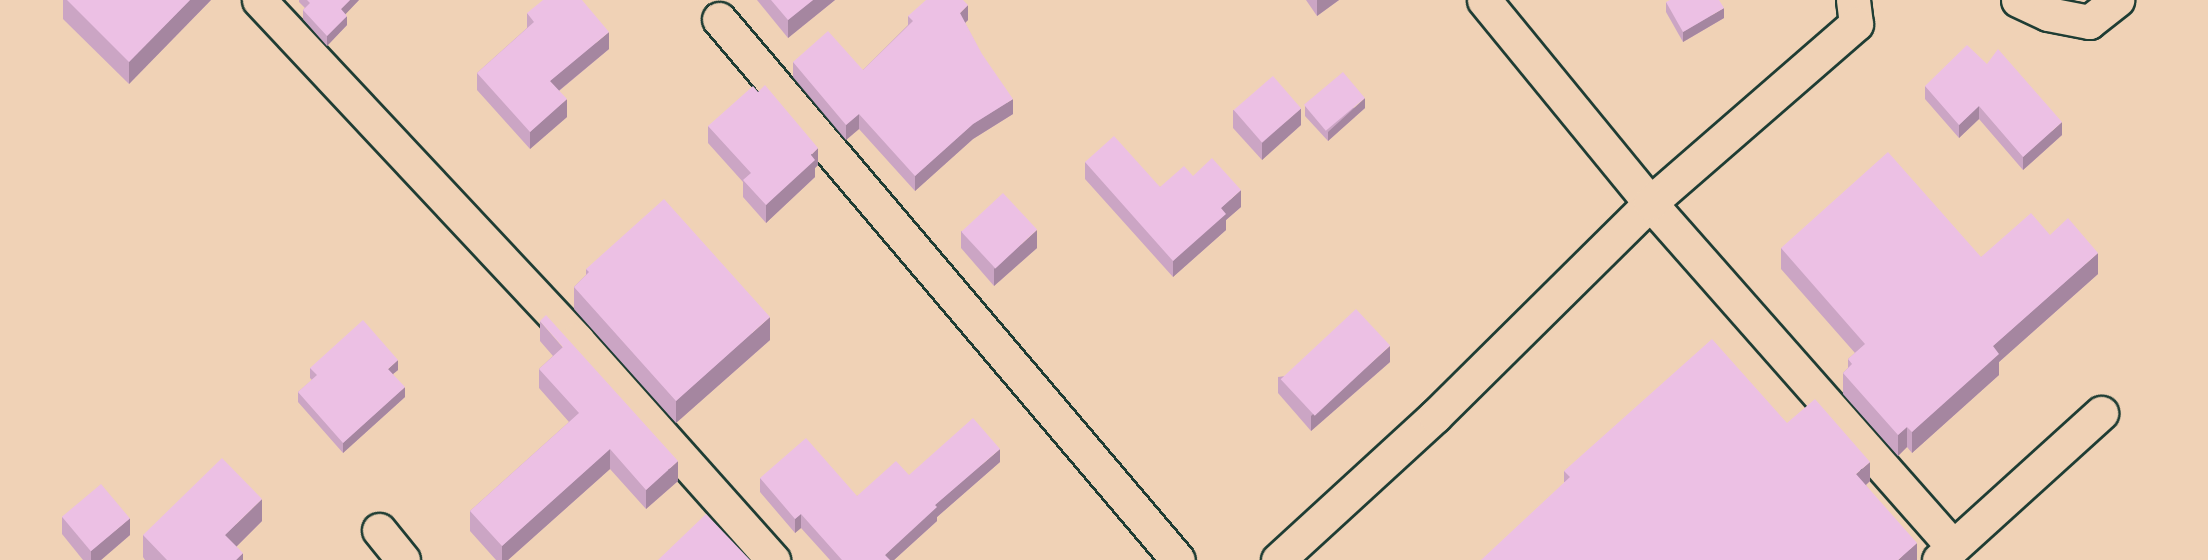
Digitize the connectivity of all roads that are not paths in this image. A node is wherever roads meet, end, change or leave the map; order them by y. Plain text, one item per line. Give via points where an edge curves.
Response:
1 (260, 0) edge
2 (1484, 0) edge
3 (2019, 0) edge
4 (2117, 0) edge
5 (1854, 6) edge
6 (719, 20) dead end
7 (1650, 203) junction
8 (2101, 413) dead end
9 (379, 530) dead end
10 (1945, 553) edge
11 (403, 560) edge
12 (773, 560) edge
13 (1178, 560) edge
14 (1278, 560) edge

1 - 12 street via 577,340
2 - 7 street
3 - 4 street via 2048,14 2089,22
5 - 7 street
6 - 13 street
7 - 10 street
7 - 14 street via 1435,416
8 - 10 street
9 - 11 street

